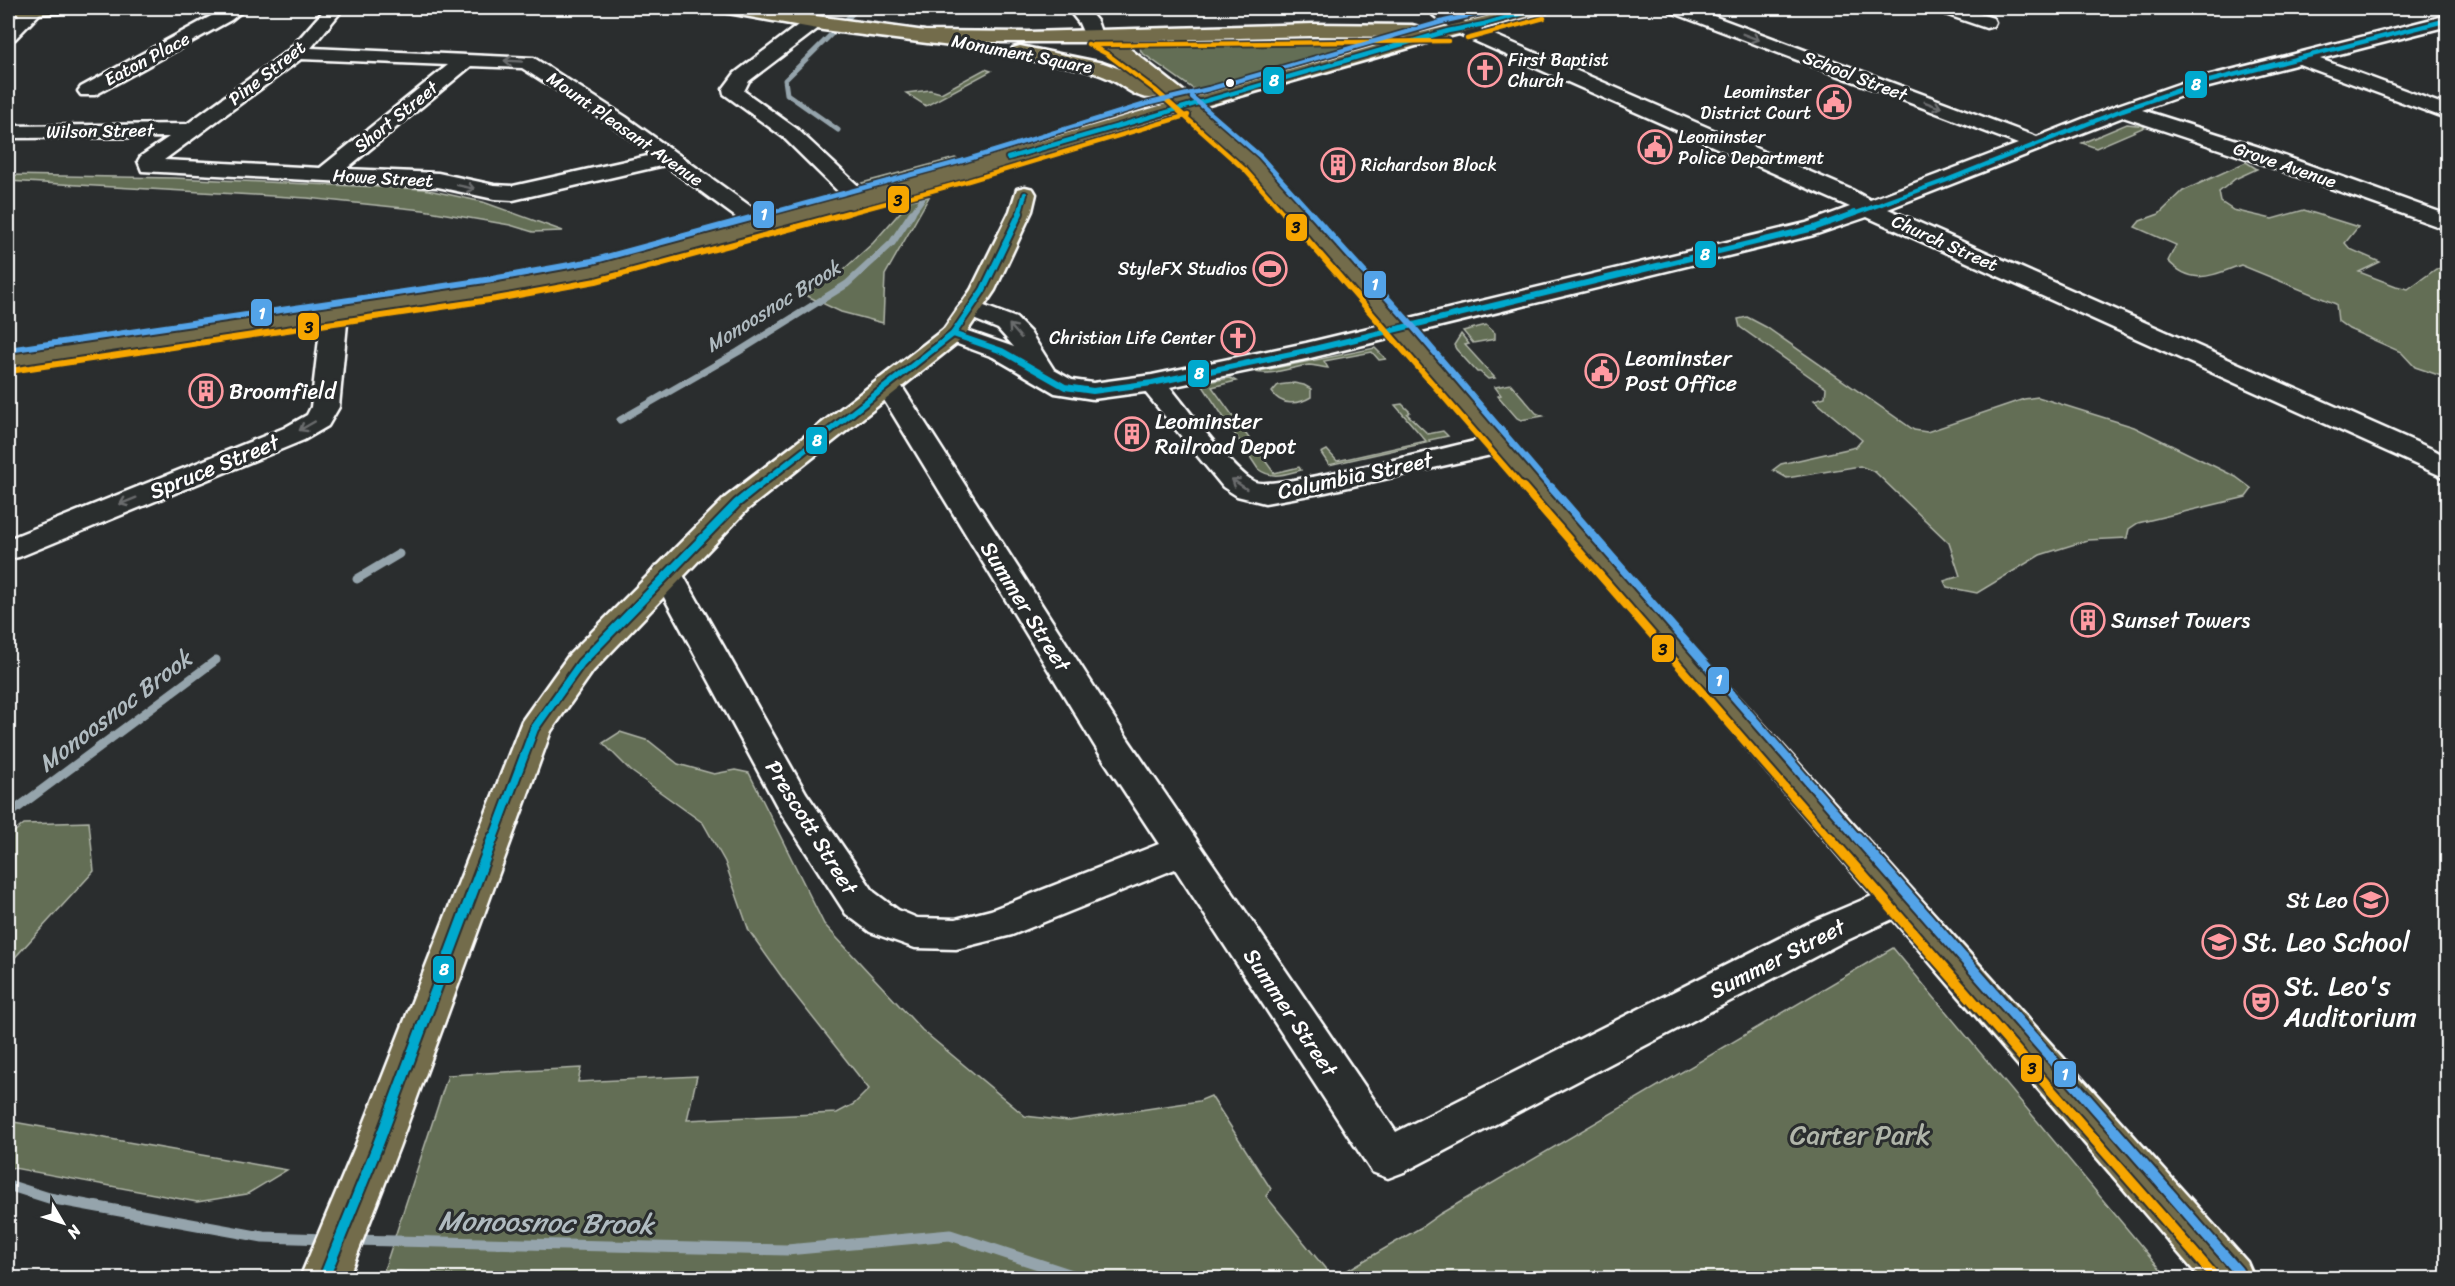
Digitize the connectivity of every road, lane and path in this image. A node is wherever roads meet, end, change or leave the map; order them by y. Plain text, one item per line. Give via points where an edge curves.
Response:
1 (58, 8) edge
2 (237, 8) edge
3 (335, 8) edge
4 (728, 8) edge
5 (1076, 8) edge
6 (1494, 8) edge
7 (1521, 8) edge
8 (1541, 8) edge
9 (1677, 8) edge
10 (1945, 8) edge
11 (34, 9) junction
12 (8, 10) edge
13 (2448, 20) edge
14 (1986, 22) dead end
15 (818, 23) junction
16 (1453, 25) junction
17 (8, 34) edge
18 (1093, 35) junction
19 (928, 36) junction
20 (297, 53) junction
21 (2298, 57) junction
22 (467, 59) junction
23 (1116, 74) junction
24 (88, 91) dead end
25 (1185, 105) junction
26 (2122, 110) junction
27 (2448, 114) edge
28 (192, 130) junction
29 (8, 132) edge
30 (2034, 143) junction
31 (1020, 154) junction
32 (668, 158) junction
33 (987, 164) junction
34 (325, 175) junction
35 (1025, 194) junction
36 (860, 200) junction
37 (1869, 209) junction
38 (2448, 222) edge
39 (763, 226) junction
40 (970, 309) junction
41 (335, 313) junction
42 (1401, 329) junction
43 (952, 334) junction
44 (8, 362) edge
45 (1044, 374) junction
46 (1152, 383) junction
47 (888, 385) junction
48 (1500, 444) junction
49 (2448, 470) edge
50 (8, 550) edge
51 (667, 573) junction
52 (1183, 850) junction
53 (1898, 900) junction
54 (324, 1278) edge
55 (2230, 1278) edge

1 - 11 main road
2 - 24 street, Eaton Place
3 - 20 street, Pine Street
4 - 15 main road, Monument Square
5 - 18 street via 1088,21
6 - 16 main road
7 - 16 main road
8 - 16 main road
9 -> 30 street, School Street
10 - 14 street
11 - 12 main road
11 - 17 street
13 - 21 street
15 - 19 main road, Monument Square
15 - 36 street via 742,78 733,89 734,94 790,133
16 - 18 main road
16 - 25 main road
16 - 37 street, Church Street
18 - 19 main road, Monument Square
18 - 23 main road, Monument Square via 1094,52
18 - 25 main road, Monument Square via 1162,82
19 - 23 main road, Monument Square via 1037,54
20 - 22 street, Mount Pleasant Avenue
20 - 28 street, Pine Street
21 - 26 street via 2194,85
21 - 27 street
32 -> 22 street, Mount Pleasant Avenue via 619,121 527,62
22 - 34 street, Short Street
23 - 25 main road, Monument Square via 1140,89
25 - 31 main road
25 - 42 main road via 1252,164
26 - 30 street
26 - 38 street, Grove Avenue
28 - 29 street, Wilson Street
28 - 34 street, Howe Street via 149,161 150,166
30 - 37 street
31 - 33 main road
31 - 35 main road via 1039,177
34 -> 32 street, Howe Street via 438,180 513,193
32 - 39 street, Mount Pleasant Avenue
33 - 35 main road
33 - 36 main road
35 - 40 main road via 1013,229
36 - 39 main road
37 - 42 street via 1814,228
37 - 49 street, Church Street
39 - 41 main road via 565,277
40 - 43 main road
45 -> 40 street via 1013,326 997,316
41 - 44 main road
41 -> 50 street, Spruce Street via 325,407 318,420 268,445
42 - 46 street
42 - 48 main road
43 - 45 street via 1002,351
43 - 47 main road
45 - 46 street via 1065,387 1079,390
48 -> 46 street, Columbia Street via 1265,494 1243,489 1233,482
47 - 51 main road via 737,503
47 - 52 street, Summer Street
48 - 53 main road
51 - 52 street, Prescott Street via 792,801 860,903 884,921 915,933 956,934 998,924
51 - 54 main road via 581,663 534,729
52 - 53 street, Summer Street via 1388,1158 1827,932
53 - 55 main road

